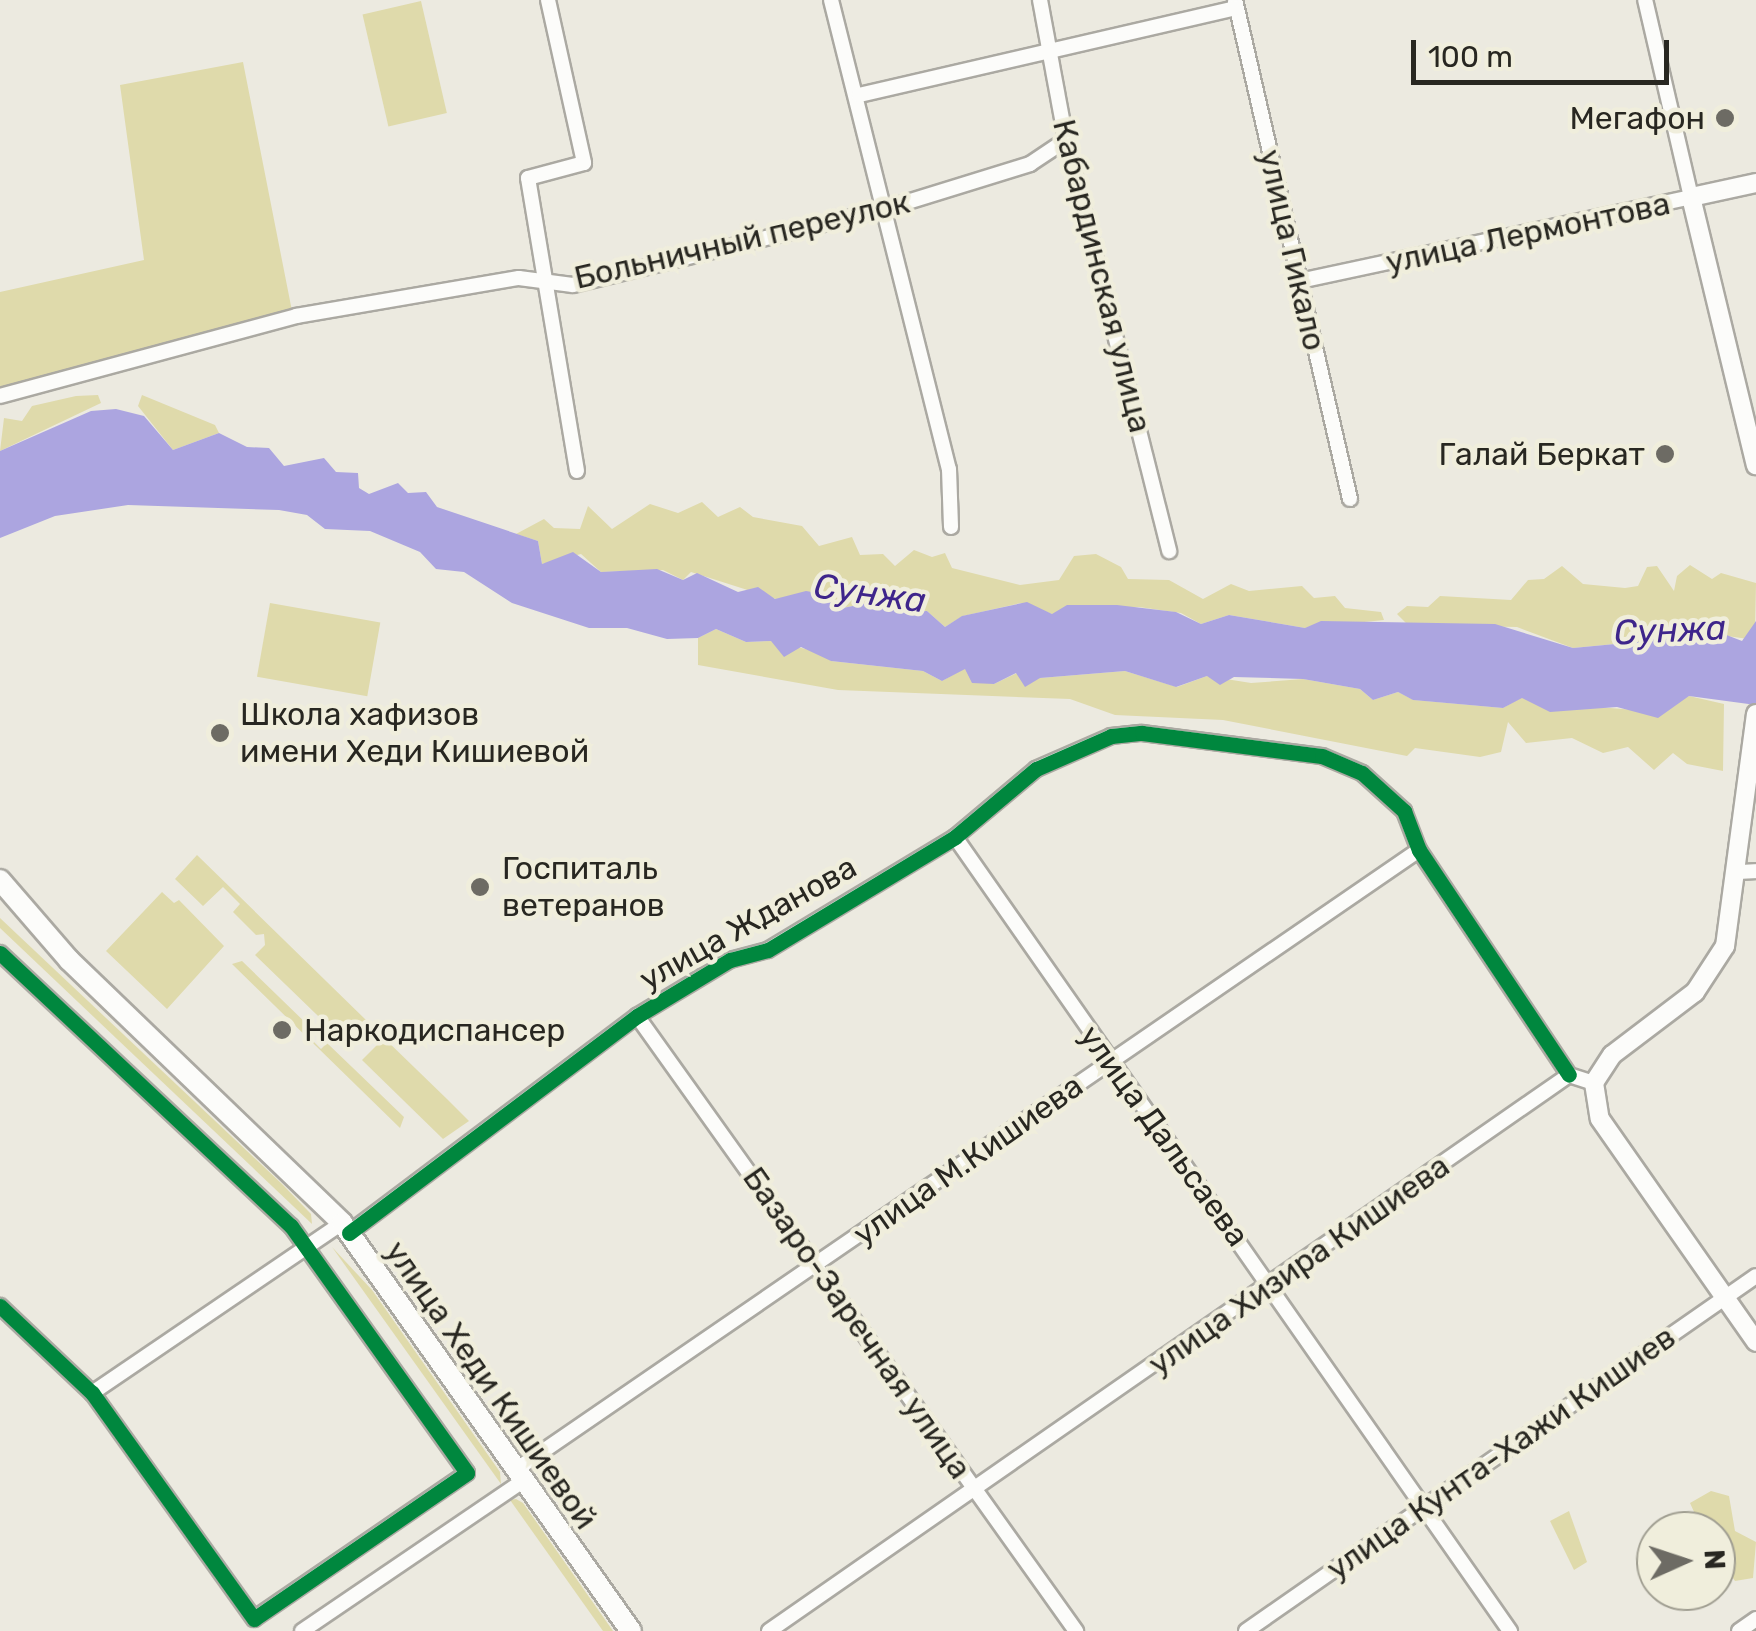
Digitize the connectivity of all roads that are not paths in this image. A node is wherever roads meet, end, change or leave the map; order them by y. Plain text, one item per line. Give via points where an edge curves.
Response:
1 (548, 0) edge
2 (831, 0) edge
3 (1040, 0) edge
4 (1645, 0) edge
5 (1235, 4) edge
6 (1052, 47) junction
7 (858, 95) junction
8 (1066, 140) junction
9 (1756, 184) edge
10 (1691, 197) junction
11 (888, 208) junction
12 (1300, 281) junction
13 (550, 283) junction
14 (0, 396) edge
15 (1756, 466) edge
16 (577, 471) dead end
17 (1350, 499) dead end
18 (952, 527) dead end
19 (1169, 551) dead end
20 (1756, 714) edge
21 (1750, 803) edge
22 (954, 837) junction
23 (1419, 850) junction
24 (1748, 871) edge
25 (3, 892) edge
26 (0, 953) edge
27 (636, 1016) junction
28 (1110, 1062) junction
29 (1568, 1075) junction
30 (1594, 1083) junction
31 (345, 1228) junction
32 (306, 1247) junction
33 (816, 1265) junction
34 (1756, 1276) edge
35 (1272, 1286) junction
36 (1726, 1297) junction
37 (0, 1306) edge
38 (1756, 1342) edge
39 (92, 1393) junction
40 (521, 1475) junction
41 (976, 1490) junction
42 (1422, 1507) junction
43 (1756, 1620) edge
44 (256, 1625) edge
45 (302, 1631) edge
46 (632, 1631) edge
47 (769, 1631) edge
48 (1076, 1631) edge
49 (1246, 1631) edge
50 (1510, 1631) edge
51 (1739, 1631) edge

1 - 13 street via 584,163 528,178
2 - 7 street
3 - 6 street, Кабардинская улица
4 - 10 street
5 - 6 street
5 - 12 street, улица Гикало
6 - 7 street
6 - 8 street, Кабардинская улица
7 - 11 street
8 - 11 street, Больничный переулок via 1030,164
8 - 19 street, Кабардинская улица
9 - 10 street, улица Лермонтова
10 - 12 street, улица Лермонтова
10 - 15 street
11 - 13 street, Больничный переулок via 573,285
11 - 18 street via 949,469
12 - 17 street, улица Гикало
13 - 14 street, Больничный переулок via 519,278 296,316
13 - 16 street
20 - 21 street
21 - 24 street
22 - 23 street, улица Жданова via 1036,769 1088,743 1142,733 1336,762 1392,797
22 - 27 street, улица Жданова via 768,950 730,960
22 - 28 street, улица Дальсаева
23 - 28 street, улица М.Кишиева
23 - 29 street, улица Жданова
24 - 30 street via 1708,978 1612,1055
25 - 31 main road, улица Хеди Кишиевой
26 - 32 street
27 - 31 street, улица Жданова
27 - 33 street, Базаро-Заречная улица
28 - 33 street, улица М.Кишиева
28 - 35 street, улица Дальсаева
29 - 30 street
29 - 35 street, улица Хизира Кишиева
30 - 36 street via 1600,1119
31 - 32 street, улица Жданова
31 - 40 main road, улица Хеди Кишиевой
32 - 39 street, улица Жданова
32 - 44 street via 467,1473
33 - 40 street, улица М.Кишиева
33 - 41 street, Базаро-Заречная улица
34 - 36 street, улица Кунта-Хажи Кишиев
35 - 41 street, улица Хизира Кишиева
35 - 42 street, улица Дальсаева
36 - 38 street
36 - 42 street, улица Кунта-Хажи Кишиев
37 - 39 street
39 - 44 street
40 - 45 street, улица М.Кишиева
40 - 46 main road, улица Хеди Кишиевой
41 - 47 street, улица Хизира Кишиева
41 - 48 street, Базаро-Заречная улица
42 - 49 street, улица Кунта-Хажи Кишиев
42 - 50 street, улица Дальсаева
43 - 51 street

